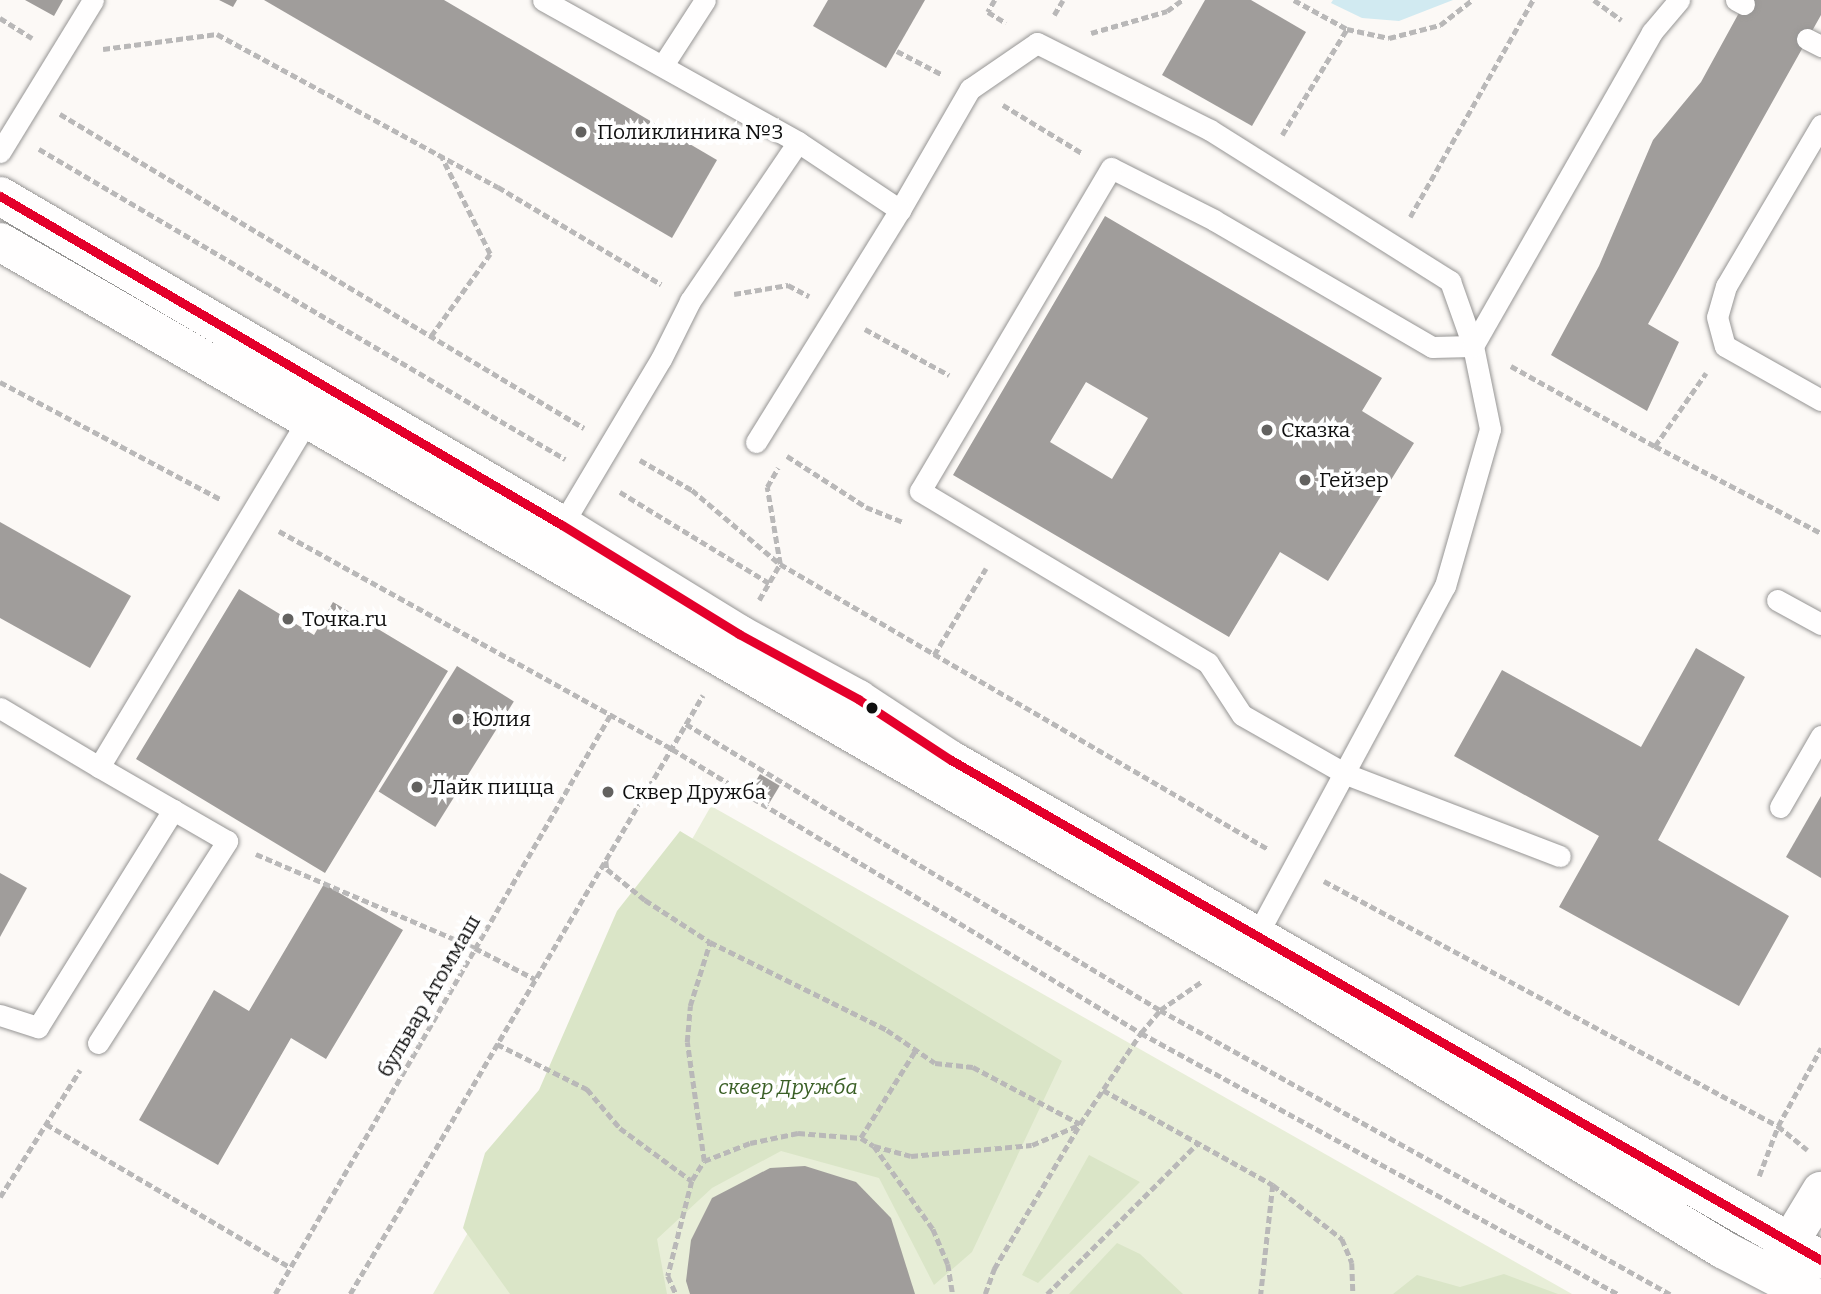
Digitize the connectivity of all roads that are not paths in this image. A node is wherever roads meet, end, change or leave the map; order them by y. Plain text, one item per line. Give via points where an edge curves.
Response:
1 (93, 0) edge
2 (543, 0) edge
3 (705, 0) edge
4 (1679, 0) edge
5 (663, 65) junction
6 (1821, 125) edge
7 (798, 142) junction
8 (0, 152) edge
9 (0, 196) edge
10 (900, 210) junction
11 (0, 242) edge
12 (1473, 346) junction
13 (1821, 400) edge
14 (309, 417) junction
15 (756, 442) dead end
16 (553, 540) junction
17 (1777, 600) dead end
18 (1821, 624) edge
19 (0, 708) edge
20 (1821, 736) edge
21 (99, 767) junction
22 (1346, 774) junction
23 (1780, 807) dead end
24 (173, 810) junction
25 (1560, 856) dead end
26 (1248, 945) junction
27 (0, 1015) edge
28 (97, 1043) road end
29 (1821, 1191) edge
30 (1821, 1260) edge
31 (1773, 1270) edge
32 (1809, 1294) edge

1 - 8 lane
2 - 5 lane
3 - 5 lane
4 - 12 lane via 1652,32
5 - 7 lane
6 - 13 lane via 1726,286 1717,317 1725,346
7 - 10 lane
7 - 16 lane via 690,301
9 - 16 street
10 - 12 lane via 970,89 1037,43 1210,130 1450,281
10 - 15 lane
11 - 14 street
12 - 22 lane via 1490,429 1445,586
12 - 22 lane via 1432,347 1214,220 1111,168 920,491 1208,663 1242,715
14 - 16 street
14 - 21 lane
16 - 26 street via 859,699
16 - 26 street via 724,661
17 - 18 lane
19 - 21 lane
20 - 23 lane
21 - 24 lane
22 - 25 lane
22 - 26 lane
24 - 27 lane via 38,1027
24 - 28 lane via 227,841
26 - 31 street via 1724,1250
26 - 31 street via 1742,1218
29 - 31 street
30 - 31 street
31 - 32 street

